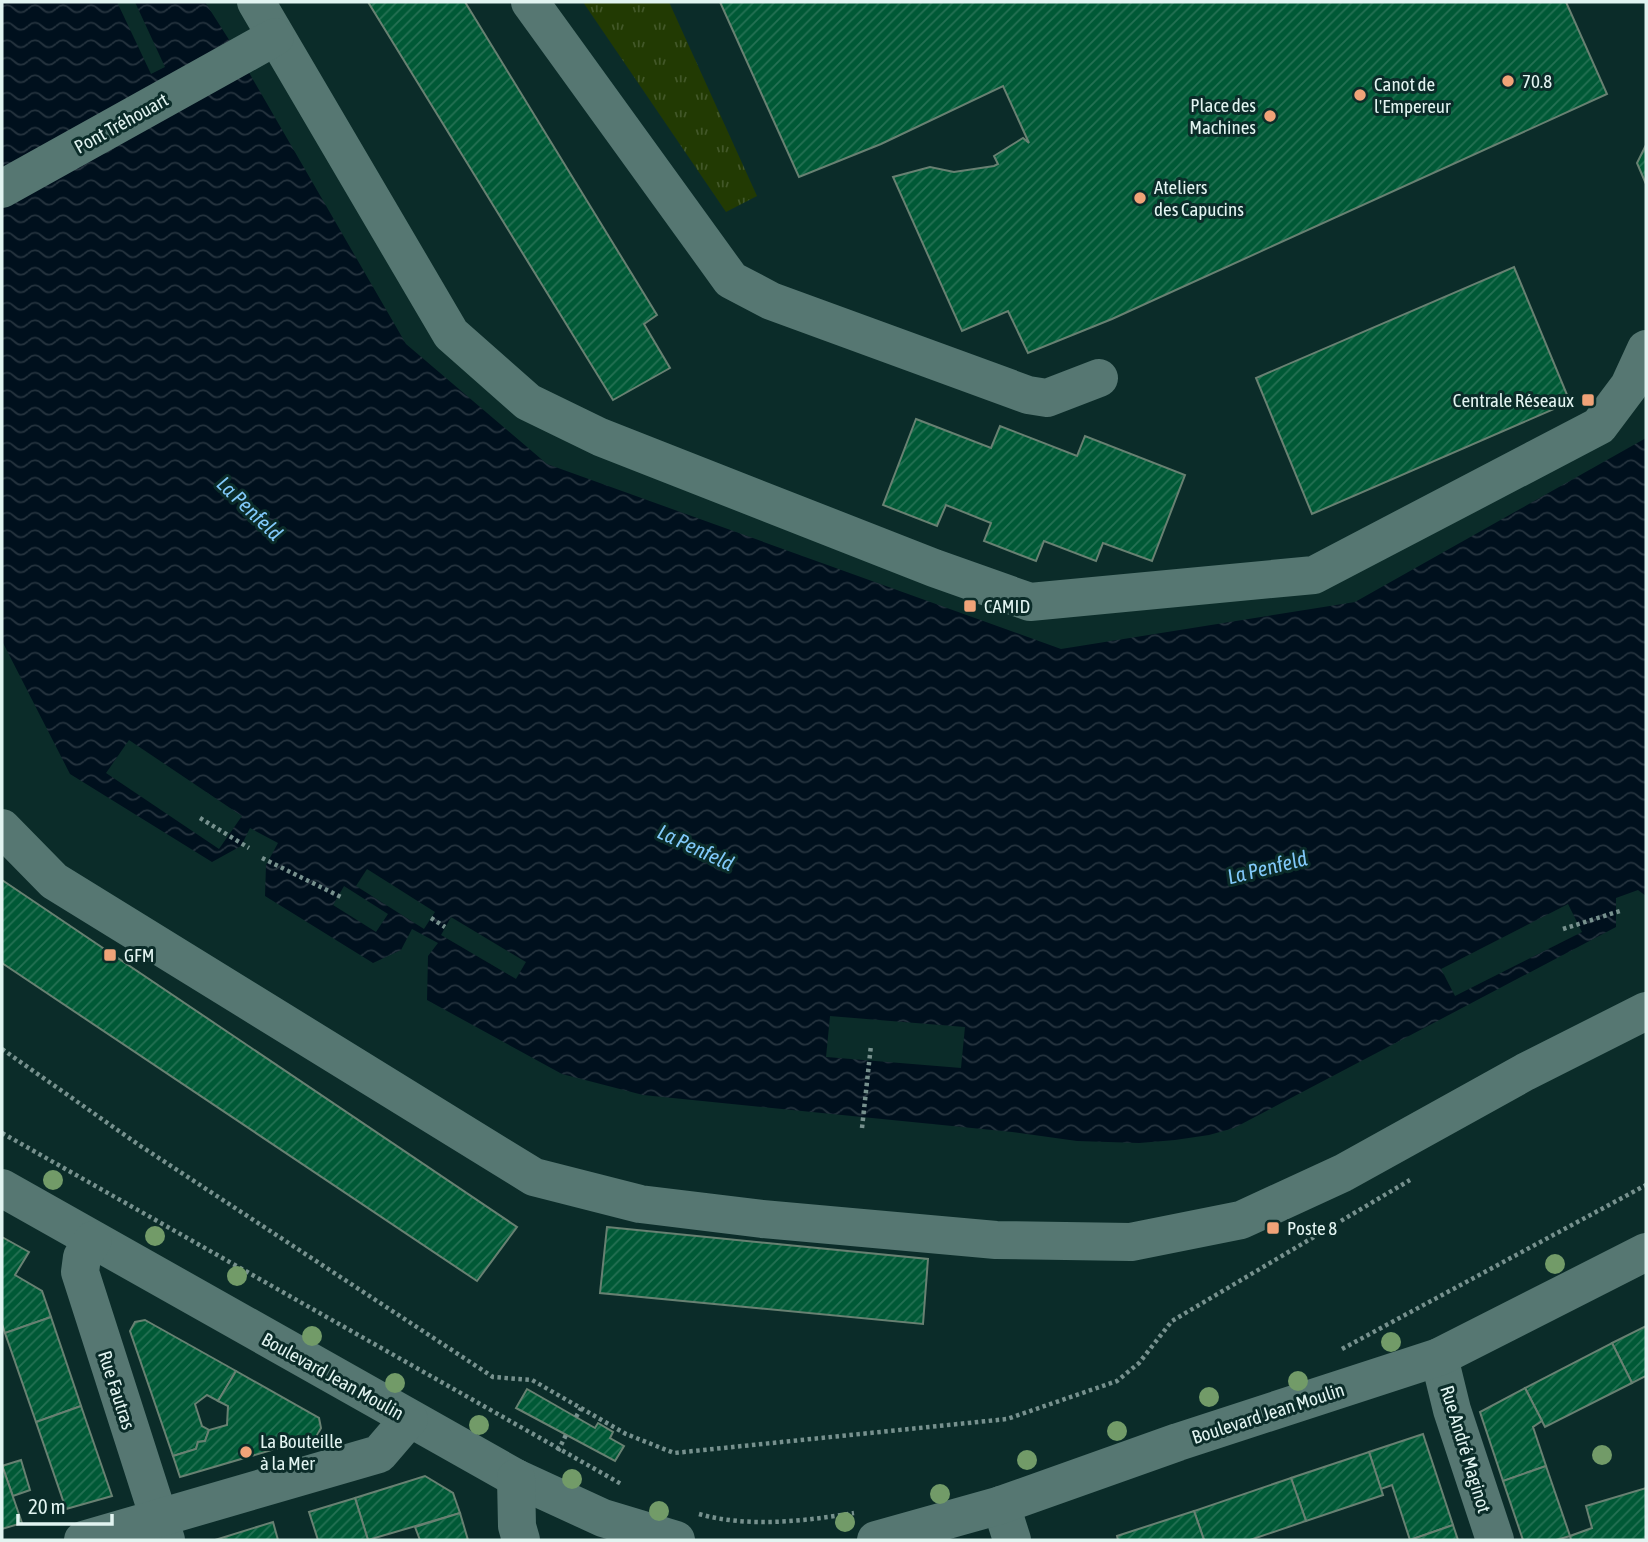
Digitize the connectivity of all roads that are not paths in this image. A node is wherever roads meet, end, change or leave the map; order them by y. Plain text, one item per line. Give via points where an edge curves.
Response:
1 (256, 2) edge
2 (530, 2) edge
3 (275, 37) junction
4 (2, 189) edge
5 (1646, 349) edge
6 (1099, 378) dead end
7 (2, 828) edge
8 (1646, 1011) edge
9 (2, 1188) edge
10 (93, 1240) junction
11 (1646, 1252) edge
12 (1439, 1357) junction
13 (409, 1419) junction
14 (516, 1478) junction
15 (1006, 1523) edge
16 (682, 1525) edge
17 (867, 1526) edge
18 (162, 1528) edge
19 (83, 1540) edge
20 (521, 1540) edge
21 (1496, 1540) edge

1 - 3 street
2 - 6 street via 730,280 771,301 1028,394 1047,398
3 - 4 street, Pont Tréhouart
3 - 5 street via 451,334 528,402 600,437 1030,602 1314,575 1599,426 1629,386
7 - 8 street via 54,881 534,1177 640,1204 762,1219 996,1240 1131,1242 1241,1220 1343,1173
9 - 10 street, Boulevard Jean Moulin
10 - 13 street, Boulevard Jean Moulin
10 - 18 street, Rue Fautras via 82,1257 80,1272
11 - 12 street, Boulevard Jean Moulin
12 - 15 street, Boulevard Jean Moulin via 1178,1442
12 - 21 street, Rue André Maginot
13 - 14 street, Boulevard Jean Moulin
13 - 18 street via 379,1454
14 - 16 street, Boulevard Jean Moulin via 603,1518
14 - 20 street
15 - 17 street, Boulevard Jean Moulin
18 - 19 street

